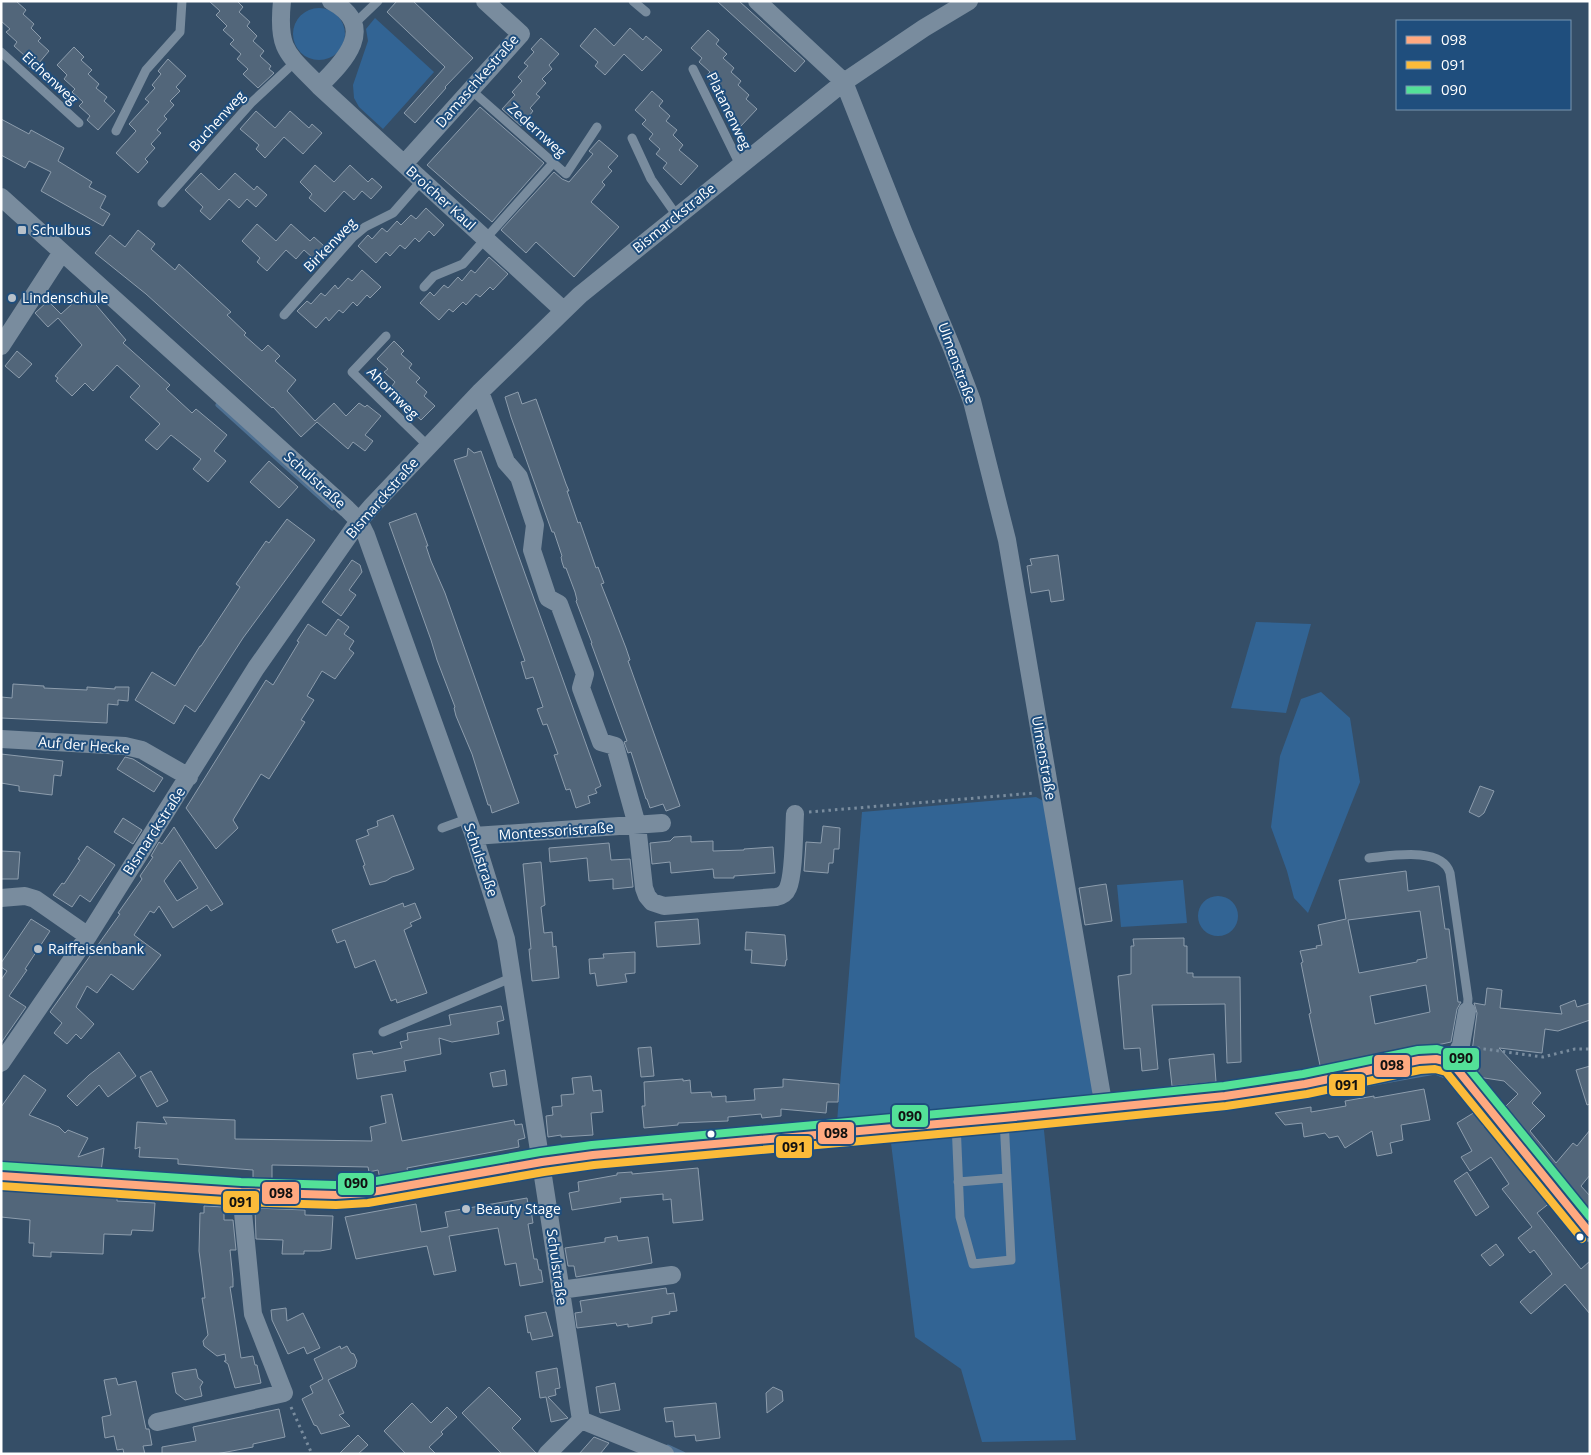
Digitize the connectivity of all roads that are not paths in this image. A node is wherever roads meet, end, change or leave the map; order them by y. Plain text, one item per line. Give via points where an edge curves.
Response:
1 (182, 1) edge
2 (282, 1) edge
3 (331, 1) edge
4 (378, 1) edge
5 (485, 1) edge
6 (634, 1) edge
7 (757, 1) edge
8 (969, 1) edge
9 (646, 12) dead end
10 (354, 24) junction
11 (1, 52) edge
12 (295, 62) junction
13 (693, 69) dead end
14 (844, 82) junction
15 (319, 86) junction
16 (471, 90) junction
17 (79, 123) dead end
18 (597, 127) dead end
19 (116, 131) dead end
20 (632, 138) dead end
21 (553, 163) junction
22 (404, 164) junction
23 (740, 165) junction
24 (422, 180) junction
25 (1, 197) edge
26 (162, 202) dead end
27 (677, 216) junction
28 (486, 238) junction
29 (62, 252) junction
30 (424, 287) dead end
31 (563, 310) junction
32 (284, 315) dead end
33 (386, 336) dead end
34 (1, 346) edge
35 (480, 392) junction
36 (428, 446) junction
37 (359, 521) junction
38 (1, 739) edge
39 (189, 777) junction
40 (795, 814) road end
41 (467, 819) junction
42 (662, 822) dead end
43 (637, 825) junction
44 (442, 828) dead end
45 (474, 836) junction
46 (1369, 858) dead end
47 (1, 898) edge
48 (88, 936) junction
49 (513, 977) junction
50 (1467, 1011) joint
51 (383, 1032) dead end
52 (1, 1063) edge
53 (1452, 1064) junction
54 (1104, 1108) junction
55 (1004, 1118) junction
56 (956, 1122) junction
57 (542, 1162) junction
58 (1, 1176) edge
59 (1007, 1178) junction
60 (958, 1182) junction
61 (241, 1192) junction
62 (1590, 1232) edge
63 (672, 1275) dead end
64 (560, 1290) junction
65 (581, 1420) junction
66 (157, 1422) dead end
67 (547, 1454) edge
68 (665, 1454) edge

1 - 19 lane via 180,32 146,70
2 - 12 street, Broicher Kaul via 280,35
3 - 10 street via 346,11
4 - 10 lane
5 - 16 street, Damaschkestraße via 521,34
6 - 9 lane
7 - 14 street
8 - 14 street, Bismarckstraße
10 - 15 street via 354,37 346,55
11 - 17 lane, Eichenweg
12 - 15 street, Broicher Kaul
12 - 26 lane, Buchenweg via 251,103
13 - 23 lane, Platanenweg
14 - 23 street, Bismarckstraße
14 - 54 street, Ulmenstraße via 972,401 1007,540
15 - 22 street, Broicher Kaul
16 - 21 lane, Zedernweg
16 - 22 street, Damaschkestraße
18 - 21 lane, Zedernweg via 566,174
20 - 27 lane via 653,184
21 - 28 lane
22 - 24 street, Broicher Kaul
23 - 27 street, Bismarckstraße
24 - 28 street, Broicher Kaul
24 - 32 lane, Birkenweg via 392,213 353,237
25 - 29 street, Schulstraße
27 - 31 street, Bismarckstraße
28 - 30 lane via 463,264 434,276
28 - 31 street, Broicher Kaul
29 - 34 street
29 - 37 street, Schulstraße
31 - 35 street, Bismarckstraße
33 - 36 lane, Ahornweg via 352,372
35 - 36 street, Bismarckstraße
35 - 43 street via 506,462 519,477 535,526 532,550 548,598 559,604 585,674 581,688 601,742 615,746
36 - 37 street, Bismarckstraße
37 - 39 street, Bismarckstraße via 256,668
37 - 41 street, Schulstraße
38 - 39 street, Auf der Hecke via 125,746 150,754
39 - 48 street, Bismarckstraße
40 - 43 street via 790,883 783,895 684,905 660,906 647,896
41 - 44 lane
41 - 45 street, Schulstraße
42 - 43 street, Montessoristraße
43 - 45 street, Montessoristraße
45 - 49 street, Schulstraße via 506,939
46 - 50 lane via 1413,854 1441,861 1447,866 1468,999
47 - 48 street via 25,896 35,899
48 - 52 street, Bismarckstraße
49 - 51 lane
49 - 57 street, Schulstraße
50 - 53 street via 1461,1044
53 - 54 street via 1436,1059 1419,1060 1268,1090
53 - 62 street
54 - 55 street
55 - 56 street
55 - 59 lane
56 - 57 street
56 - 60 lane
57 - 61 street via 366,1194 320,1196
57 - 64 street, Schulstraße
58 - 61 street
59 - 60 lane
59 - 60 lane via 1011,1260 973,1264 960,1217
61 - 66 street via 253,1314 284,1393
63 - 64 street
64 - 65 street, Schulstraße
65 - 67 street
65 - 68 street

